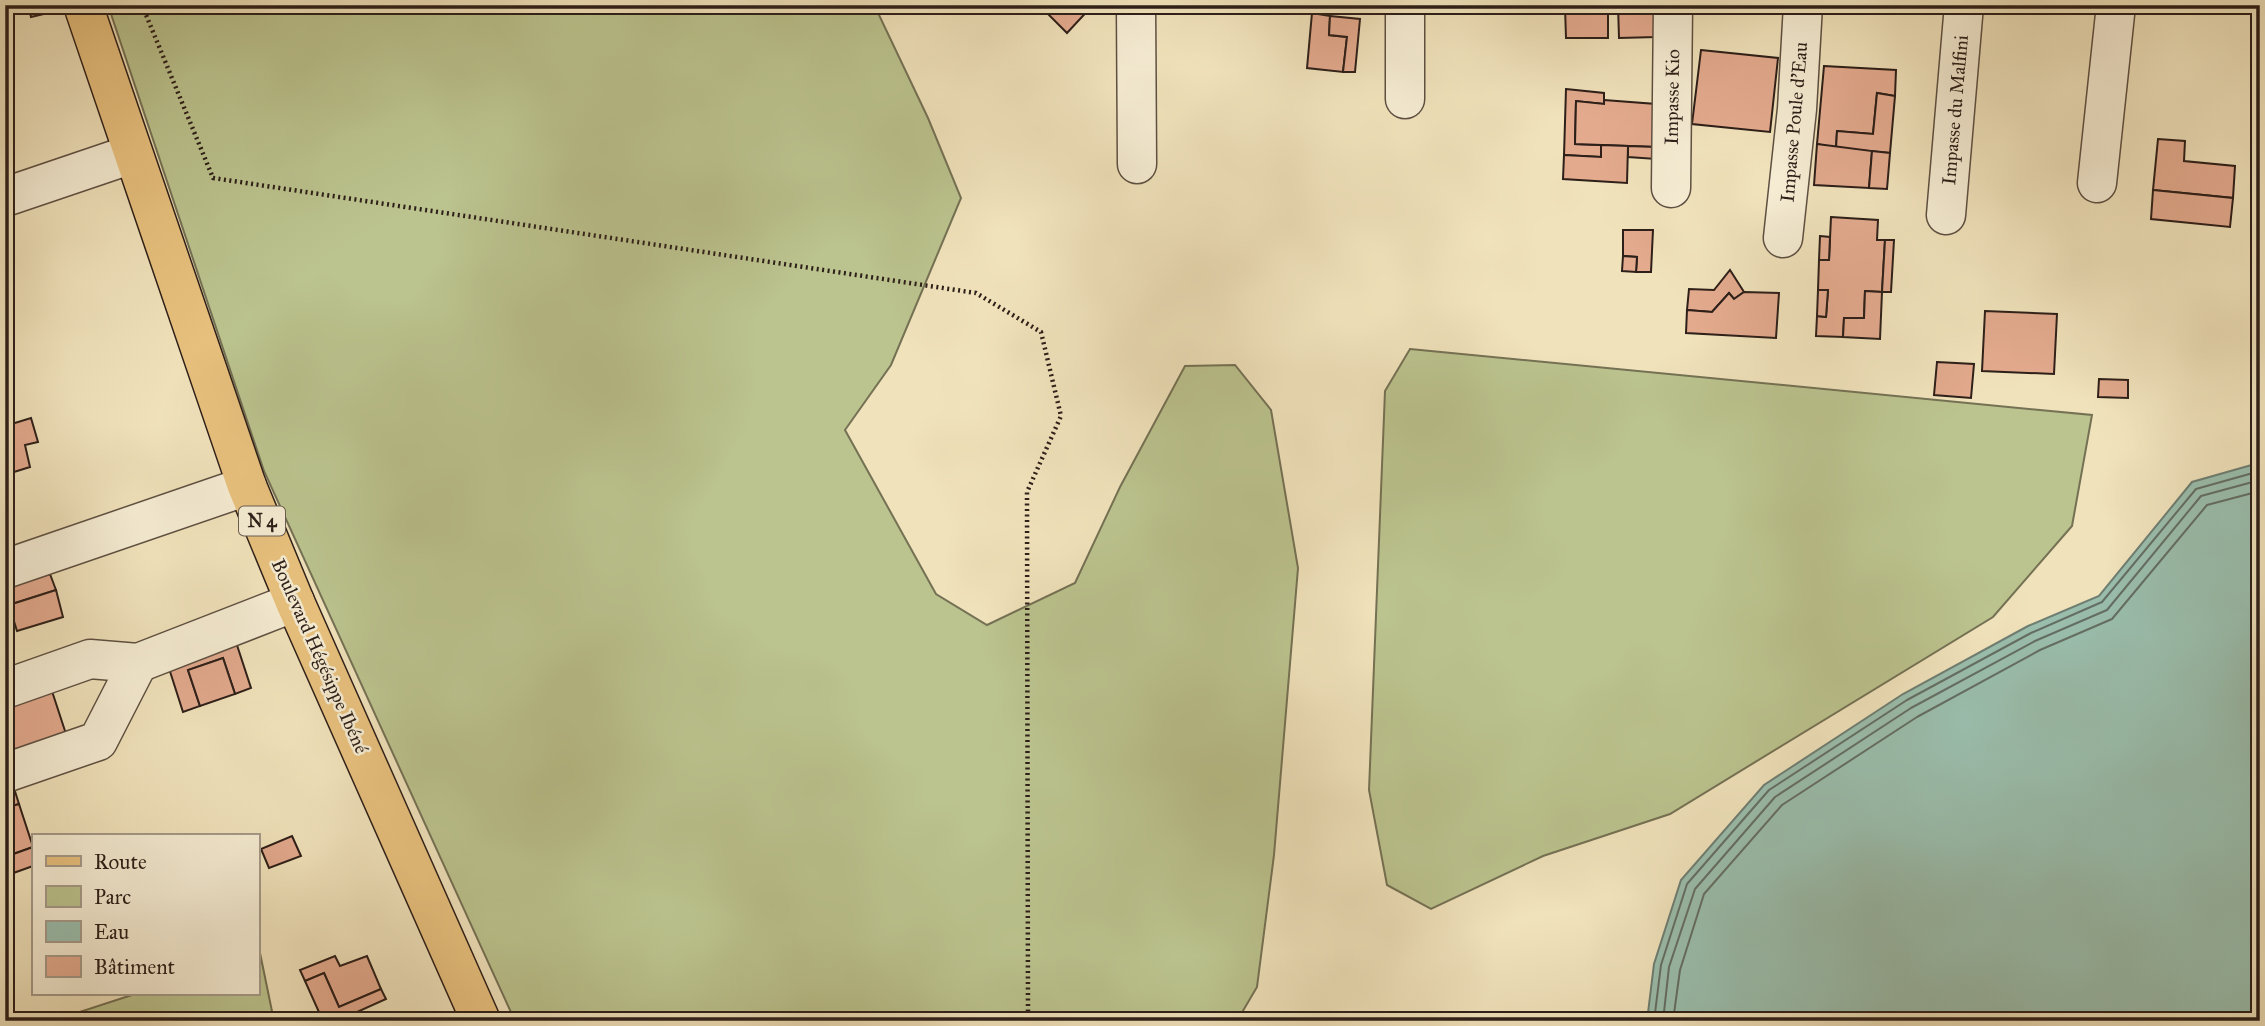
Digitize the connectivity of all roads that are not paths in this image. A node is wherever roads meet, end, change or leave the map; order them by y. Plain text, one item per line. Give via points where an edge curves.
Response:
1 (83, 5) edge
2 (1136, 5) edge
3 (1405, 5) edge
4 (1674, 5) edge
5 (1803, 5) edge
6 (1964, 5) edge
7 (2116, 5) edge
8 (1405, 99) dead end
9 (132, 154) junction
10 (1137, 164) dead end
11 (2097, 183) dead end
12 (1671, 188) dead end
13 (5, 197) edge
14 (1946, 215) dead end
15 (1783, 238) dead end
16 (247, 485) junction
17 (5, 569) edge
18 (295, 602) junction
19 (138, 663) junction
20 (5, 689) edge
21 (5, 773) edge
22 (481, 1021) edge

1 - 9 main road, Boulevard Hégésippe Ibéné / N 4
2 - 10 street
3 - 8 street
4 - 12 street, Impasse Kio
5 - 15 street, Impasse Poule d'Eau
6 - 14 street, Impasse du Malfini
7 - 11 street
9 - 13 street
9 - 16 main road, Boulevard Hégésippe Ibéné / N 4
16 - 17 street
16 - 18 main road, Boulevard Hégésippe Ibéné / N 4
18 - 19 street
18 - 22 main road, Boulevard Hégésippe Ibéné / N 4
19 - 20 street via 90,659
19 - 21 street via 98,741

